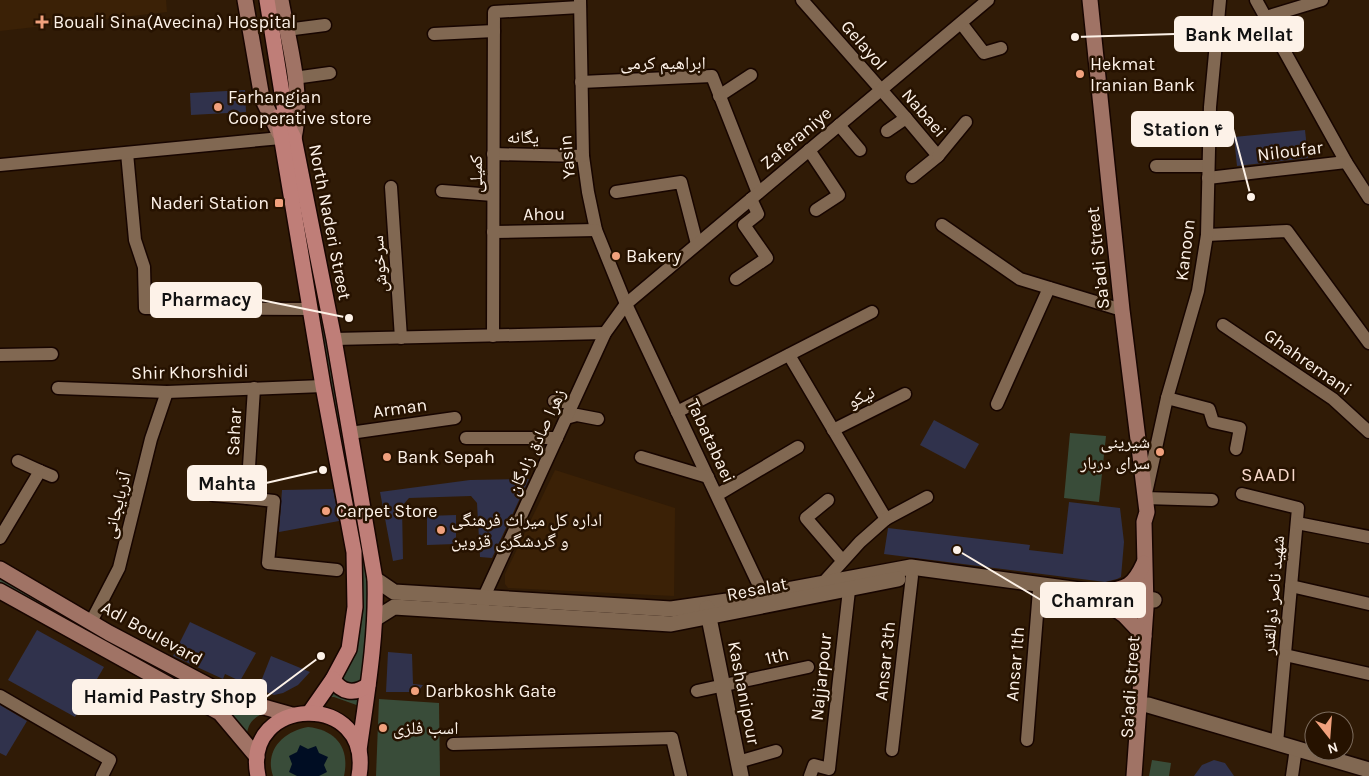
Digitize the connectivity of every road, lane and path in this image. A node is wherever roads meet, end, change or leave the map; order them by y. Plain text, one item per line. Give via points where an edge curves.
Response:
1 (245, 0) edge
2 (257, 0) edge
3 (267, 0) edge
4 (281, 0) edge
5 (802, 0) edge
6 (1090, 0) edge
7 (1220, 0) edge
8 (1256, 0) edge
9 (1322, 0) edge
10 (985, 1) edge
11 (580, 4) edge
12 (1266, 17) junction
13 (961, 22) junction
14 (325, 25) dead end
15 (286, 30) junction
16 (494, 31) junction
17 (434, 34) dead end
18 (1001, 48) dead end
19 (330, 73) dead end
20 (751, 75) dead end
21 (294, 78) junction
22 (581, 82) junction
23 (881, 90) junction
24 (720, 96) junction
25 (906, 118) junction
26 (966, 122) dead end
27 (839, 125) junction
28 (887, 131) dead end
29 (288, 138) junction
30 (809, 150) junction
31 (860, 150) dead end
32 (127, 153) junction
33 (494, 154) junction
34 (583, 156) junction
35 (938, 156) junction
36 (1346, 162) junction
37 (0, 164) edge
38 (1156, 166) dead end
39 (1208, 172) junction
40 (912, 177) dead end
41 (392, 188) dead end
42 (442, 191) dead end
43 (616, 192) dead end
44 (493, 195) junction
45 (754, 196) junction
46 (1369, 198) edge
47 (816, 210) dead end
48 (942, 225) dead end
49 (596, 230) junction
50 (493, 232) junction
51 (1207, 235) junction
52 (697, 244) junction
53 (736, 279) dead end
54 (1049, 288) junction
55 (626, 304) junction
56 (310, 309) junction
57 (1122, 310) junction
58 (872, 312) dead end
59 (1223, 325) dead end
60 (604, 333) junction
61 (492, 336) junction
62 (401, 338) junction
63 (334, 339) junction
64 (1369, 343) edge
65 (52, 354) dead end
66 (0, 355) edge
67 (789, 355) junction
68 (323, 386) junction
69 (58, 388) dead end
70 (254, 388) junction
71 (167, 392) junction
72 (905, 394) dead end
73 (1167, 398) junction
74 (554, 401) dead end
75 (572, 404) junction
76 (997, 404) dead end
77 (678, 412) junction
78 (454, 418) dead end
79 (566, 418) junction
80 (598, 419) dead end
81 (834, 430) junction
82 (1369, 432) edge
83 (350, 434) junction
84 (466, 438) dead end
85 (557, 438) junction
86 (798, 447) dead end
87 (1236, 449) dead end
88 (640, 457) dead end
89 (18, 461) dead end
90 (708, 477) junction
91 (1242, 494) dead end
92 (213, 495) dead end
93 (717, 495) junction
94 (928, 497) dead end
95 (247, 498) junction
96 (828, 500) dead end
97 (1212, 500) dead end
98 (1146, 505) junction
99 (886, 519) junction
100 (1297, 523) junction
101 (1369, 537) edge
102 (0, 538) edge
103 (1145, 559) junction
104 (842, 560) junction
105 (0, 569) edge
106 (337, 570) dead end
107 (912, 576) junction
108 (375, 579) junction
109 (823, 582) junction
110 (1291, 586) junction
111 (849, 590) junction
112 (1039, 590) junction
113 (0, 591) edge
114 (764, 594) junction
115 (1102, 596) junction
116 (1150, 604) junction
117 (1369, 604) edge
118 (482, 606) junction
119 (708, 611) junction
120 (375, 619) junction
121 (91, 622) junction
122 (1144, 636) junction
123 (1285, 654) junction
124 (808, 667) dead end
125 (1369, 674) edge
126 (333, 679) junction
127 (368, 685) junction
128 (723, 686) junction
129 (697, 691) dead end
130 (0, 696) edge
131 (1148, 705) junction
132 (310, 712) junction
133 (292, 715) junction
134 (1027, 740) dead end
135 (1277, 743) junction
136 (453, 744) dead end
137 (1296, 748) junction
138 (359, 750) junction
139 (892, 750) dead end
140 (776, 751) dead end
141 (257, 757) junction
142 (740, 769) edge
143 (1369, 770) edge
144 (102, 776) edge
145 (258, 776) edge
146 (359, 776) edge
147 (681, 776) edge
148 (810, 776) edge
149 (1134, 776) edge
150 (1144, 776) edge
151 (1292, 776) edge

1 - 29 main road via 262,98
2 - 29 main road, North Naderi Street
3 - 29 main road, North Naderi Street
4 - 15 main road
5 - 23 street, Gelayol
6 - 57 main road, Sa'adi Street
7 - 39 street, Kanoon via 1210,107
8 - 12 street
9 - 12 street
10 - 13 street, Zaferaniye
11 - 16 street, کمیلی via 494,12
11 - 22 street, Yasin
12 - 36 street
13 - 18 street via 984,53
13 - 23 street, Zaferaniye
14 - 15 street
15 - 21 main road
16 - 17 street
16 - 33 street, کمیلی
19 - 21 street
20 - 24 street
21 - 29 main road via 298,122
22 - 24 street, ابراهیم کرمی via 712,76
22 - 34 street, Yasin
23 - 25 street, Nabaei
23 - 27 street, Zaferaniye
24 - 45 street, ابراهیم کرمی
25 - 28 street
25 - 35 street, Nabaei
26 - 35 street
27 - 30 street, Zaferaniye
27 - 31 street
29 - 32 street
29 - 56 main road, North Naderi Street
29 - 63 main road, North Naderi Street
30 - 45 street, Zaferaniye
30 - 47 street via 839,195
32 - 37 street
32 - 56 street via 135,240 144,268 145,308
33 - 34 street, یگانه
33 - 44 street, کمیلی
34 - 49 street, Yasin
35 - 40 street, Nabaei
36 - 39 street, Niloufar
36 - 46 street
38 - 39 street, Niloufar
39 - 51 street, Kanoon
41 - 62 street, سرخوش
42 - 44 street
43 - 52 street via 681,182
44 - 50 street, کمیلی
45 - 52 street, Zaferaniye
45 - 53 street, ابراهیم کرمی via 758,214 744,226 767,258
48 - 54 street via 1020,279
49 - 50 street, Ahou
49 - 55 street, Yasin
50 - 61 street, کمیلی
51 - 64 street via 1287,231
51 - 73 street, Kanoon via 1198,291
52 - 55 street, Zaferaniye
54 - 57 street
54 - 76 street
55 - 60 street, زهرا صادق زادگان
55 - 77 street, Tabatabaei
56 - 68 main road, North Naderi Street
57 - 98 main road, Sa'adi Street
58 - 67 street
59 - 82 street, Ghahremani via 1333,399
60 - 61 street
60 - 75 street, زهرا صادق زادگان
61 - 62 street
62 - 63 street
63 - 83 main road, North Naderi Street
65 - 66 street
67 - 77 street
67 - 81 street
68 - 70 street, Shir Khorshidi
68 - 126 main road, North Naderi Street via 354,552 355,607 349,649
69 - 71 street, Shir Khorshidi
70 - 71 street, Shir Khorshidi
70 - 95 street, Sahar
71 - 121 street, آذربایجانی via 151,439 119,568
72 - 81 street, نیکو
73 - 87 street via 1209,409 1213,422 1240,428
73 - 98 street, Kanoon
74 - 75 street
75 - 79 street, زهرا صادق زادگان
77 - 90 street, Tabatabaei
78 - 83 street, Arman
79 - 80 street via 577,415
79 - 85 street, زهرا صادق زادگان
81 - 99 street
83 - 108 main road, North Naderi Street
84 - 85 street
85 - 118 street, زهرا صادق زادگان
86 - 93 street
88 - 90 street
89 - 102 street via 46,473
90 - 93 street, Tabatabaei
91 - 100 street, شهید ناصر ذوالقدر via 1298,508
92 - 95 street
93 - 114 street, Tabatabaei
94 - 99 street
95 - 106 street via 274,502 268,563
96 - 104 street via 806,518
97 - 98 street
98 - 103 main road, Sa'adi Street
98 - 116 main road, Sa'adi Street via 1152,521
99 - 104 street
100 - 101 street
100 - 110 street, شهید ناصر ذوالقدر
103 - 115 main road via 1136,580
103 - 116 main road, Sa'adi Street
104 - 109 street
105 - 121 main road, Adl Boulevard
107 - 111 street, Resalat
107 - 112 street, Resalat
107 - 139 street, Ansar 3th
108 - 118 street, Resalat via 394,592
108 - 120 main road, North Naderi Street
109 - 114 street, Resalat
109 - 115 street, Resalat via 912,567
110 - 117 street
110 - 123 street, شهید ناصر ذوالقدر
111 - 119 street, Resalat
111 - 148 street, Najjarpour via 829,769 814,765
112 - 115 street, Resalat
112 - 134 street, Ansar 1th
113 - 141 main road, Adl Boulevard via 220,713
114 - 119 street, Resalat
115 - 116 street, Resalat
115 - 122 main road
116 - 122 main road, Sa'adi Street
116 - 131 main road, Sa'adi Street
118 - 119 street, Resalat via 671,624
118 - 120 street, Resalat via 394,607
119 - 128 street, Kashanipour
120 - 127 main road, North Naderi Street
121 - 133 main road, Adl Boulevard via 232,698
122 - 149 main road, Sa'adi Street
123 - 125 street
123 - 135 street, شهید ناصر ذوالقدر
124 - 128 street, 1th
126 - 127 main road via 348,691 359,691
126 - 132 main road, North Naderi Street
127 - 138 main road, North Naderi Street
128 - 129 street, 1th
128 - 142 street, Kashanipour
130 - 144 street via 110,760
131 - 135 street
131 - 150 main road, Sa'adi Street
132 - 133 main road
132 - 138 main road via 326,715 341,723
133 - 141 main road via 268,731
135 - 137 street
136 - 147 street via 672,738
137 - 143 street
137 - 151 street
138 - 146 main road, North Naderi Street
140 - 142 street
141 - 145 main road

